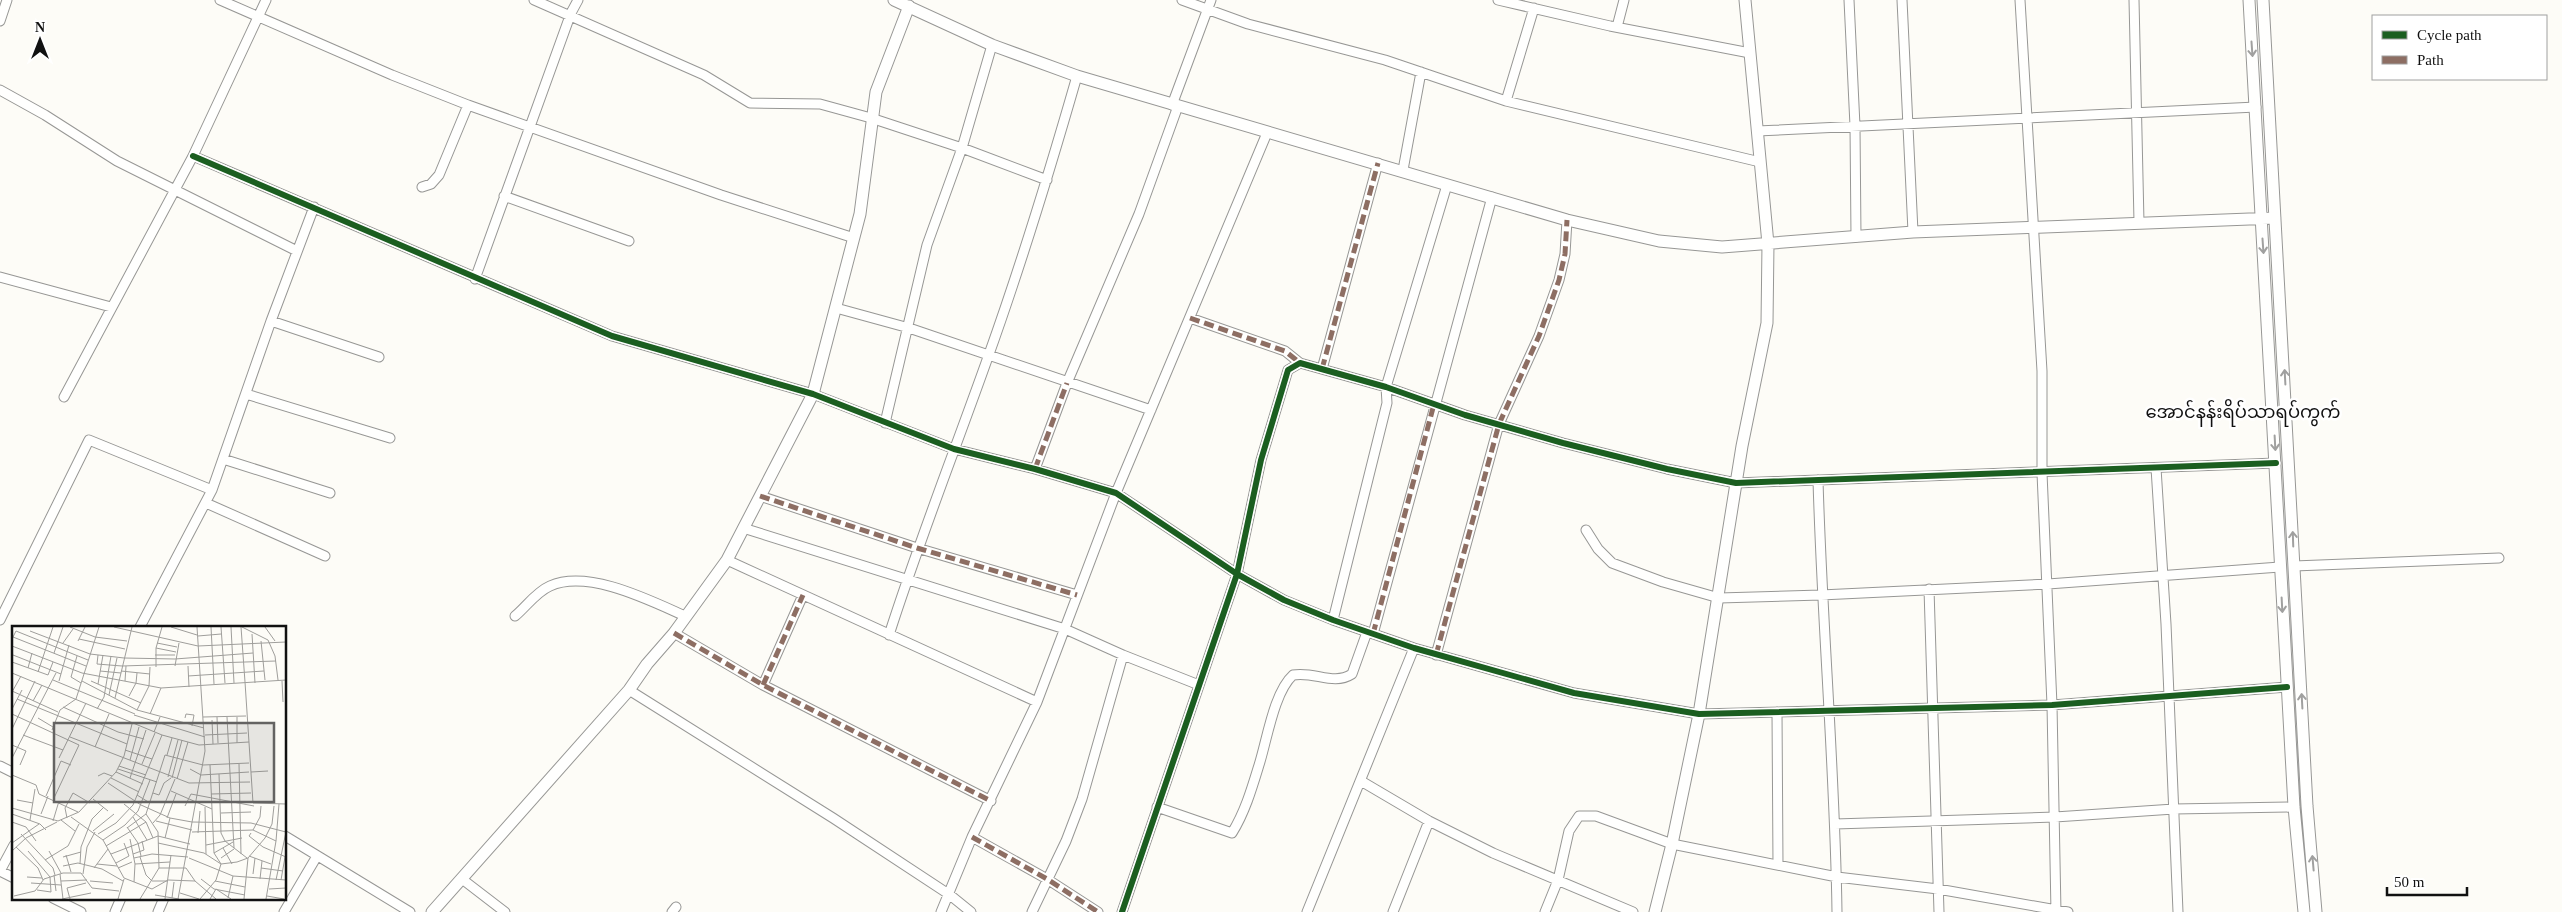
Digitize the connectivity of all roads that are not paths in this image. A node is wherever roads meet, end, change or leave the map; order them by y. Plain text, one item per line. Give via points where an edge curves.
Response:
1 (8, 0) edge
2 (220, 0) edge
3 (266, 0) edge
4 (534, 0) edge
5 (578, 0) edge
6 (894, 0) edge
7 (1182, 0) edge
8 (1211, 0) edge
9 (1501, 0) edge
10 (1624, 0) edge
11 (1745, 0) edge
12 (1849, 0) edge
13 (1902, 0) edge
14 (2020, 0) edge
15 (2134, 0) edge
16 (2249, 0) edge
17 (2263, 0) edge
18 (909, 6) junction
19 (1534, 8) junction
20 (1208, 9) junction
21 (260, 16) junction
22 (570, 17) junction
23 (0, 21) edge
24 (1616, 27) junction
25 (992, 45) junction
26 (1750, 53) junction
27 (1421, 72) junction
28 (1077, 76) junction
29 (0, 90) edge
30 (1506, 101) junction
31 (468, 104) junction
32 (1175, 106) junction
33 (2256, 107) junction
34 (2136, 114) junction
35 (871, 118) junction
36 (2026, 118) junction
37 (1906, 124) junction
38 (530, 125) junction
39 (1855, 126) junction
40 (1758, 131) junction
41 (1267, 133) junction
42 (962, 148) junction
43 (193, 156) junction
44 (1760, 162) junction
45 (1378, 164) junction
46 (1402, 170) junction
47 (1047, 180) junction
48 (1447, 185) junction
49 (174, 188) junction
50 (422, 188) dead end
51 (504, 196) junction
52 (1492, 197) junction
53 (314, 207) junction
54 (2262, 218) junction
55 (2275, 218) junction
56 (1568, 220) junction
57 (2139, 222) junction
58 (2033, 226) junction
59 (1913, 232) junction
60 (1856, 237) junction
61 (854, 238) junction
62 (629, 241) dead end
63 (1768, 244) junction
64 (297, 251) junction
65 (0, 276) edge
66 (475, 278) junction
67 (111, 307) junction
68 (836, 308) junction
69 (1190, 318) junction
70 (270, 321) junction
71 (909, 328) junction
72 (989, 355) junction
73 (379, 357) dead end
74 (1300, 363) junction
75 (1322, 369) junction
76 (1067, 383) junction
77 (1386, 387) junction
78 (246, 394) junction
79 (813, 394) junction
80 (64, 397) dead end
81 (1434, 404) junction
82 (1151, 410) junction
83 (884, 422) junction
84 (1499, 424) junction
85 (390, 438) dead end
86 (954, 449) junction
87 (223, 459) junction
88 (2276, 463) junction
89 (2156, 468) junction
90 (1035, 469) junction
91 (2042, 473) junction
92 (1818, 480) junction
93 (1736, 483) junction
94 (212, 490) junction
95 (330, 493) dead end
96 (1116, 494) junction
97 (760, 496) junction
98 (206, 503) junction
99 (744, 528) junction
100 (1586, 530) dead end
101 (917, 548) junction
102 (325, 556) dead end
103 (2499, 558) dead end
104 (727, 560) junction
105 (2294, 566) junction
106 (2280, 567) junction
107 (1237, 574) junction
108 (2162, 576) junction
109 (907, 579) junction
110 (2048, 584) junction
111 (1929, 589) junction
112 (803, 595) junction
113 (1077, 595) junction
114 (1821, 595) junction
115 (1719, 598) junction
116 (516, 616) dead end
117 (685, 616) junction
118 (0, 620) edge
119 (1333, 620) junction
120 (141, 626) edge
121 (1064, 629) junction
122 (674, 633) junction
123 (1370, 633) junction
124 (889, 635) junction
125 (1414, 648) junction
126 (1123, 655) junction
127 (1436, 655) junction
128 (762, 685) junction
129 (1199, 685) junction
130 (2287, 686) junction
131 (629, 690) junction
132 (2170, 696) junction
133 (1036, 702) junction
134 (2052, 705) junction
135 (1932, 707) junction
136 (1830, 711) junction
137 (1777, 712) junction
138 (1699, 714) junction
139 (0, 766) edge
140 (12, 772) edge
141 (1362, 781) junction
142 (991, 801) junction
143 (1157, 807) junction
144 (2294, 807) junction
145 (2174, 809) junction
146 (2055, 817) junction
147 (1430, 821) junction
148 (1938, 821) junction
149 (1835, 824) junction
150 (286, 837) edge
151 (972, 837) junction
152 (1672, 844) junction
153 (12, 849) edge
154 (317, 856) junction
155 (1778, 866) junction
156 (0, 871) edge
157 (12, 877) edge
158 (1837, 877) junction
159 (462, 879) junction
160 (1047, 879) junction
161 (1558, 880) junction
162 (1938, 889) junction
163 (950, 895) junction
164 (55, 900) edge
165 (120, 900) edge
166 (163, 900) edge
167 (66, 909) edge
168 (2056, 911) edge
169 (81, 912) edge
170 (115, 912) edge
171 (158, 912) edge
172 (284, 912) edge
173 (410, 912) edge
174 (432, 912) edge
175 (505, 912) edge
176 (941, 912) edge
177 (971, 912) edge
178 (1032, 912) edge
179 (1098, 912) edge
180 (1122, 912) edge
181 (1306, 912) edge
182 (1393, 912) edge
183 (1545, 912) edge
184 (1633, 912) edge
185 (1656, 912) edge
186 (1837, 912) edge
187 (1939, 912) edge
188 (2068, 912) edge
189 (2178, 912) edge
190 (2304, 912) edge
191 (2316, 912) edge

1 - 23 street
2 - 21 street
3 - 21 street
4 - 22 street
5 - 22 street
6 - 18 street
7 - 20 street
8 - 20 street
9 - 19 street
10 - 24 street
11 - 26 street
12 - 39 street
13 - 37 street
14 - 36 street
15 - 34 street
16 -> 33 street
17 - 55 street
18 - 25 street
18 - 35 street via 876,92
19 - 24 street
19 - 30 street
20 - 27 street via 1248,24
20 - 32 street
21 - 31 street via 392,75
21 - 43 street
22 - 35 street via 704,75 750,103 820,104
22 - 38 street
24 - 26 street
25 - 28 street
25 - 42 street
26 - 40 street
27 - 30 street
27 - 46 street
28 - 32 street
28 - 47 street
29 - 49 street via 117,161
30 - 44 street
31 - 38 street
31 - 50 street via 439,175
32 - 41 street
32 - 76 street via 1139,214
33 - 34 street
33 - 54 street
34 - 36 street
34 - 57 street
35 - 42 street
35 - 61 street via 860,214
36 - 37 street
36 - 58 street
37 - 39 street
37 - 59 street
38 - 51 street
38 - 61 street via 721,195
39 - 40 street
39 - 60 street
40 - 44 street
41 - 45 street
41 - 69 street
42 - 47 street
42 - 71 street via 928,245
43 - 49 street
43 - 53 street
44 - 63 street
45 - 46 street
45 - 75 street
46 - 48 street
47 - 72 street
48 - 52 street
48 - 77 street
49 - 64 street
49 - 67 street
51 - 62 street
51 - 66 street
52 - 56 street
52 - 81 street
53 - 64 street
53 - 66 street
54 - 55 street
54 - 57 street
54 -> 88 street
105 -> 55 street
56 - 63 street via 1658,241 1691,245
56 - 84 street via 1559,280 1539,336
57 - 58 street
58 - 59 street
58 - 91 street via 2042,371
59 - 60 street
60 - 63 street
61 - 68 street
63 - 93 street via 1767,323
64 - 70 street
65 - 67 street
66 - 79 street via 612,336
67 - 80 street
68 - 71 street
68 - 79 street
69 - 74 street via 1285,351
69 - 82 street
70 - 73 street
70 - 78 street
71 - 72 street
71 - 83 street
72 - 76 street
72 - 86 street
74 - 75 street
74 - 107 street via 1288,370 1271,426
75 - 77 street
76 - 82 street
76 - 90 street
77 - 81 street
77 - 119 street via 1387,403
78 - 85 street
78 - 87 street
79 - 83 street
79 - 97 street
81 - 84 street
81 - 123 street
82 - 96 street
83 - 86 street
84 - 93 street via 1667,469
84 - 127 street
86 - 90 street
86 - 101 street
87 - 94 street
87 - 95 street
88 - 89 street
88 - 106 street
89 - 91 street
89 - 108 street
90 - 96 street
91 - 92 street
91 - 110 street
92 - 93 street
92 - 114 street
93 - 115 street
94 - 98 street
94 - 118 street via 89,440
96 - 107 street
96 - 113 street
97 - 99 street
97 - 101 street
98 - 102 street
98 - 120 street
99 - 104 street
99 - 109 street
100 - 115 street via 1612,563
101 - 109 street
101 - 113 street
103 - 105 street
104 - 112 street
104 - 117 street
191 -> 105 street
106 - 108 street
106 -> 130 street
107 - 119 street via 1284,600
107 - 129 street
108 - 110 street
108 - 132 street
109 - 121 street
109 - 124 street
110 - 111 street
110 - 134 street
111 - 114 street
111 - 135 street
112 - 124 street
112 - 128 street
113 - 121 street
114 - 115 street
114 - 136 street
115 - 138 street
116 - 117 street via 548,587 584,581 620,590
117 - 122 street
119 - 123 street
121 - 126 street
121 - 133 street
122 - 128 street
122 - 131 street
123 - 125 street
123 - 143 street via 1352,674 1331,680 1314,674 1293,675 1281,691 1259,767 1241,819 1232,833
124 - 133 street
125 - 127 street
125 - 141 street
126 - 129 street
126 - 160 street via 1082,799
127 - 138 street via 1574,693
128 - 142 street
129 - 143 street
130 - 132 street
130 - 144 street
131 - 159 street
131 - 163 street
132 - 134 street
132 - 145 street
133 - 142 street
134 - 135 street
134 - 146 street
135 - 136 street
135 - 148 street
136 - 137 street
136 - 149 street
137 - 138 street
137 - 155 street
138 - 152 street
139 - 140 street
141 - 147 street
141 - 181 street
142 - 151 street
143 - 180 street
144 - 145 street
144 - 190 street
145 - 146 street
145 - 189 street
146 - 148 street
146 - 168 street
147 - 161 street via 1493,853
147 - 182 street
148 - 149 street
148 - 162 street
149 - 158 street
150 - 154 street
151 - 160 street
151 - 163 street
152 - 155 street
152 - 161 street via 1596,816 1579,816 1569,831
152 - 185 street
153 - 156 street
154 - 172 street
154 - 173 street
155 - 158 street
156 - 157 street
158 - 162 street
158 - 186 street
159 - 174 street
159 - 175 street
160 - 178 street
160 - 179 street
161 - 183 street
161 - 184 street
162 - 168 street
162 - 187 street
163 - 176 street
163 - 177 street
164 - 167 street
165 - 170 street
166 - 171 street
167 - 169 street
168 - 188 street

